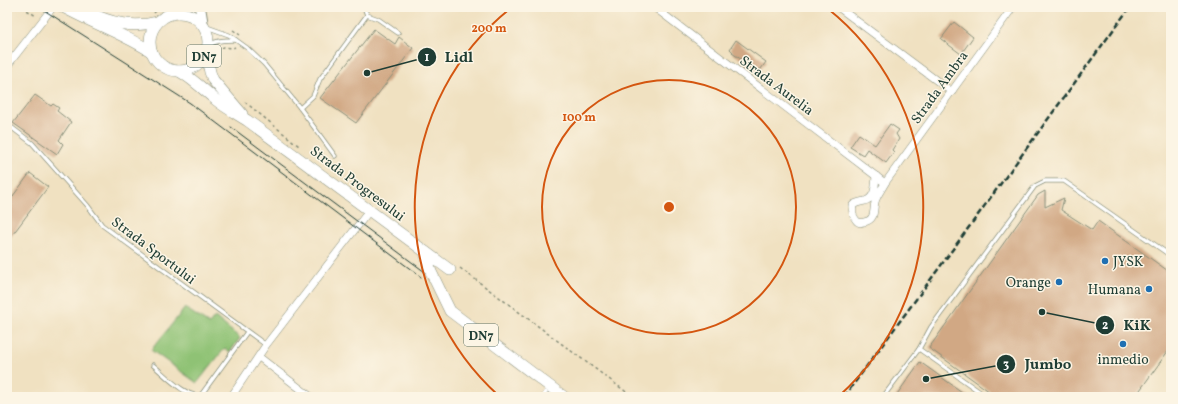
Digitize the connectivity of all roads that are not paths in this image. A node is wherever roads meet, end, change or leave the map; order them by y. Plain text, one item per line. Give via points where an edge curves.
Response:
1 (53, 7) edge
2 (63, 7) edge
3 (75, 7) edge
4 (200, 7) edge
5 (364, 7) edge
6 (654, 7) edge
7 (838, 7) edge
8 (1013, 7) edge
9 (175, 10) edge
10 (367, 15) junction
11 (155, 18) junction
12 (203, 25) junction
13 (398, 33) dead end
14 (237, 40) junction
15 (209, 51) junction
16 (152, 52) junction
17 (7, 66) edge
18 (179, 71) junction
19 (952, 92) junction
20 (300, 108) junction
21 (248, 121) junction
22 (7, 124) edge
23 (335, 156) dead end
24 (876, 176) junction
25 (885, 183) junction
26 (369, 211) junction
27 (425, 252) junction
28 (1171, 256) edge
29 (453, 268) road end
30 (247, 332) junction
31 (266, 345) junction
32 (919, 349) junction
33 (259, 357) junction
34 (153, 366) dead end
35 (546, 392) dead end
36 (7, 395) edge
37 (10, 397) edge
38 (231, 397) edge
39 (311, 397) edge
40 (543, 397) edge
41 (564, 397) edge
42 (884, 397) edge
43 (987, 397) edge

1 - 17 street
2 - 16 main road, DN7
3 - 11 main road, DN7 via 100,18 127,25 145,26
4 - 12 street
5 - 10 lane
6 - 24 street, Strada Aurelia
7 - 19 street
8 - 19 street, Strada Ambra
9 - 11 main road, DN7 via 163,18
9 - 12 main road, DN7 via 190,15
10 - 13 lane via 378,19
10 - 20 lane via 320,79 314,96
11 - 16 main road via 150,40
12 - 14 lane
12 - 15 main road, DN7
14 - 15 lane via 213,43
14 - 20 lane via 264,64
15 - 18 main road, DN7 via 195,66
15 - 21 main road, Strada Progresului / DN7 via 213,80
16 - 18 main road, DN7 via 163,66
18 - 21 main road, Strada Progresului / DN7
19 - 25 street, Strada Ambra
20 - 23 lane
21 - 26 main road, Strada Progresului / DN7
22 - 30 lane, Strada Sportului via 32,143 102,225
24 - 25 street, Strada Aurelia
24 - 25 street, Strada Ambra via 875,191 871,197 853,205 852,211 859,223 874,216 874,204
26 - 27 main road, Strada Progresului / DN7
26 - 31 street
27 - 29 main road, Strada Progresului / DN7
27 - 41 main road, DN7 via 431,272 450,311
28 - 32 lane via 1064,181 1045,181 1035,186 931,327
30 - 31 lane, Strada Sportului
30 - 34 lane via 201,394 193,396 186,393
31 - 33 street
32 - 42 lane
32 - 43 lane
33 - 38 street
33 - 39 street
35 - 40 lane
36 - 37 lane

